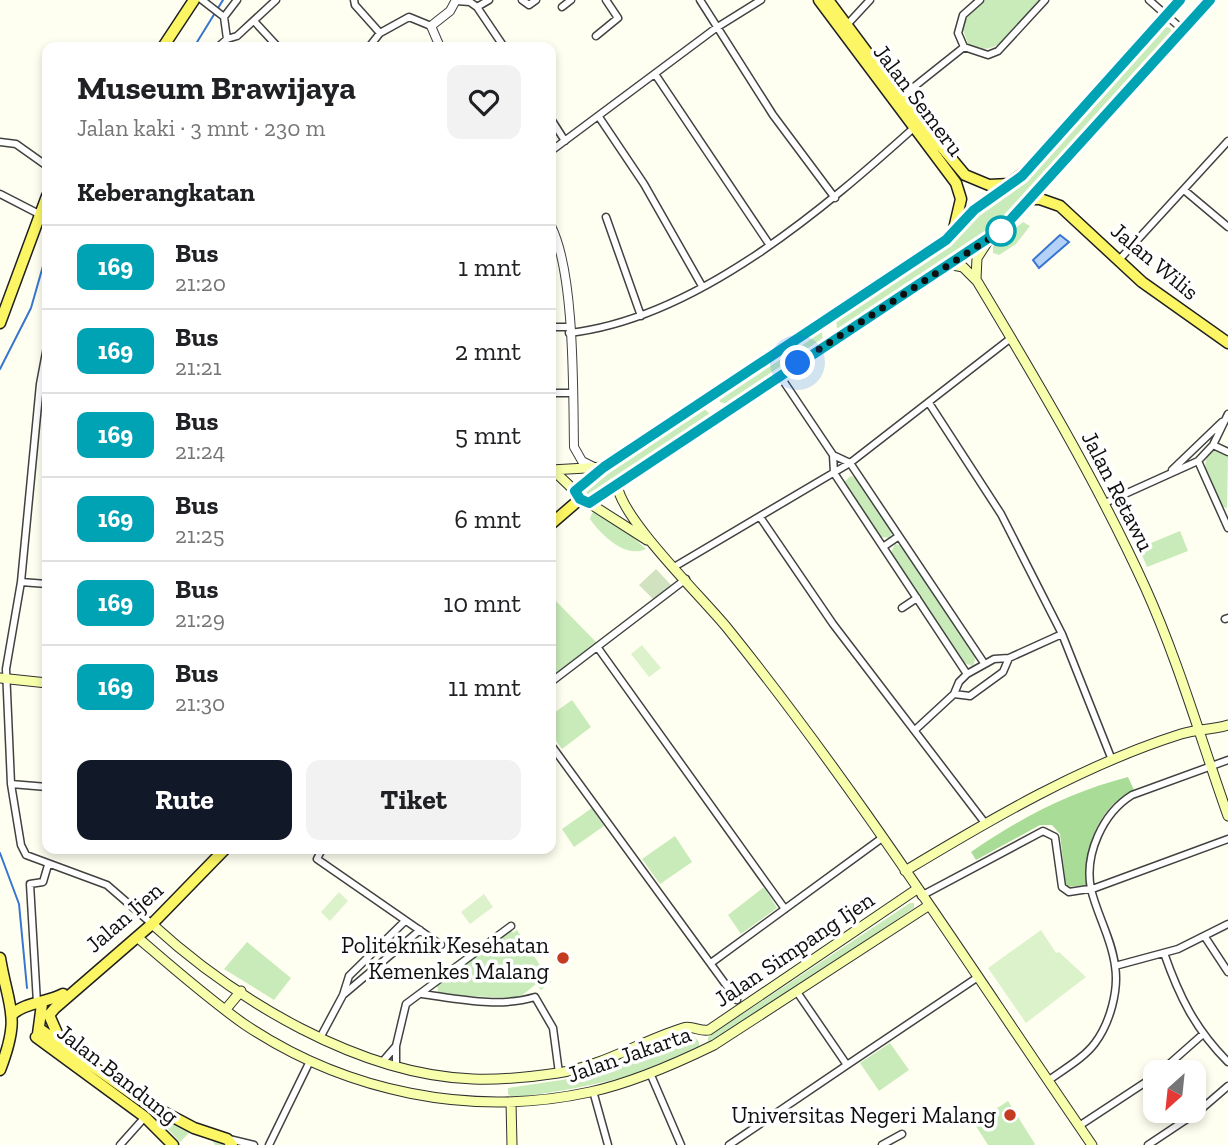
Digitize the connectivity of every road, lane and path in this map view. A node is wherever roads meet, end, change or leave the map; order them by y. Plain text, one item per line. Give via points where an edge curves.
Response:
1 (194, 0) edge
2 (202, 0) edge
3 (237, 0) edge
4 (276, 0) edge
5 (354, 0) edge
6 (489, 0) edge
7 (522, 0) edge
8 (537, 0) edge
9 (571, 0) edge
10 (606, 0) edge
11 (700, 0) edge
12 (761, 0) edge
13 (819, 0) edge
14 (828, 0) edge
15 (870, 0) edge
16 (980, 0) edge
17 (1045, 0) edge
18 (1149, 0) edge
19 (1180, 0) edge
20 (1210, 0) edge
21 (456, 1) edge
22 (477, 6) junction
23 (562, 7) dead end
24 (219, 14) junction
25 (1166, 15) junction
26 (254, 21) junction
27 (431, 26) junction
28 (716, 28) junction
29 (844, 29) junction
30 (1183, 30) junction
31 (380, 33) junction
32 (596, 36) dead end
33 (166, 42) edge
34 (226, 42) edge
35 (273, 42) edge
36 (373, 42) edge
37 (438, 42) edge
38 (501, 42) edge
39 (964, 47) junction
40 (655, 74) junction
41 (898, 100) junction
42 (598, 117) junction
43 (917, 125) junction
44 (556, 127) edge
45 (565, 141) junction
46 (1228, 141) edge
47 (0, 142) edge
48 (556, 147) edge
49 (42, 162) edge
50 (1047, 179) junction
51 (1012, 184) junction
52 (1184, 190) junction
53 (0, 194) edge
54 (835, 198) junction
55 (1031, 199) junction
56 (1060, 206) junction
57 (42, 209) edge
58 (606, 217) dead end
59 (38, 219) junction
60 (42, 224) edge
61 (1228, 227) edge
62 (953, 233) junction
63 (989, 239) junction
64 (556, 240) edge
65 (769, 244) junction
66 (556, 252) edge
67 (561, 253) junction
68 (1119, 260) junction
69 (948, 264) junction
70 (977, 281) junction
71 (702, 286) junction
72 (640, 316) junction
73 (823, 322) junction
74 (0, 323) edge
75 (556, 328) edge
76 (569, 330) junction
77 (1011, 338) junction
78 (835, 339) junction
79 (1228, 343) edge
80 (42, 373) edge
81 (779, 376) junction
82 (556, 393) edge
83 (572, 393) junction
84 (707, 398) junction
85 (929, 402) junction
86 (718, 416) junction
87 (1226, 417) edge
88 (1213, 445) junction
89 (1228, 452) edge
90 (833, 455) junction
91 (1198, 461) junction
92 (850, 463) junction
93 (599, 467) junction
94 (556, 470) edge
95 (834, 473) junction
96 (556, 474) edge
97 (1168, 474) junction
98 (617, 483) junction
99 (581, 498) junction
100 (1105, 503) junction
101 (1225, 514) edge
102 (760, 517) junction
103 (556, 520) edge
104 (1228, 528) edge
105 (900, 536) junction
106 (883, 547) junction
107 (657, 548) junction
108 (674, 567) junction
109 (686, 579) junction
110 (21, 582) junction
111 (42, 584) edge
112 (917, 598) junction
113 (902, 608) dead end
114 (1062, 634) junction
115 (598, 648) junction
116 (1009, 658) junction
117 (984, 663) junction
118 (967, 674) junction
119 (3, 678) edge
120 (556, 678) edge
121 (42, 682) edge
122 (954, 694) junction
123 (1228, 725) edge
124 (915, 730) junction
125 (1197, 731) junction
126 (556, 752) edge
127 (1112, 760) junction
128 (1228, 761) edge
129 (1211, 766) junction
130 (11, 784) junction
131 (42, 787) edge
132 (1228, 816) edge
133 (985, 823) junction
134 (882, 838) junction
135 (1228, 839) edge
136 (220, 854) edge
137 (320, 854) edge
138 (48, 864) junction
139 (905, 871) junction
140 (1091, 889) junction
141 (919, 892) junction
142 (928, 906) junction
143 (785, 909) junction
144 (405, 921) junction
145 (152, 924) junction
146 (1228, 924) edge
147 (511, 926) dead end
148 (420, 930) junction
149 (136, 937) junction
150 (1205, 937) junction
151 (441, 945) dead end
152 (1164, 953) junction
153 (0, 958) edge
154 (711, 963) junction
155 (1115, 966) junction
156 (355, 970) junction
157 (1228, 972) edge
158 (978, 977) junction
159 (2, 978) edge
160 (363, 978) junction
161 (78, 985) junction
162 (241, 991) junction
163 (797, 992) junction
164 (422, 994) junction
165 (343, 995) junction
166 (737, 1000) dead end
167 (39, 1004) junction
168 (226, 1009) junction
169 (13, 1014) junction
170 (13, 1028) junction
171 (696, 1030) junction
172 (38, 1032) junction
173 (1202, 1035) junction
174 (320, 1038) junction
175 (60, 1041) junction
176 (396, 1046) junction
177 (708, 1048) junction
178 (383, 1060) junction
179 (1173, 1060) edge
180 (310, 1061) junction
181 (1228, 1062) edge
182 (396, 1065) junction
183 (847, 1065) junction
184 (0, 1070) edge
185 (559, 1073) junction
186 (650, 1073) junction
187 (1049, 1080) junction
188 (1143, 1083) edge
189 (1228, 1086) edge
190 (593, 1091) junction
191 (511, 1102) junction
192 (145, 1117) junction
193 (1079, 1126) junction
194 (902, 1134) dead end
195 (230, 1142) edge
196 (120, 1145) edge
197 (173, 1145) edge
198 (254, 1145) edge
199 (269, 1145) edge
200 (512, 1145) edge
201 (608, 1145) edge
202 (681, 1145) edge
203 (729, 1145) edge
204 (882, 1145) edge
205 (1091, 1145) edge
206 (1148, 1145) edge

1 - 33 main road
2 - 24 street
3 - 24 street
4 - 26 street
5 - 31 street
6 - 22 street
7 - 8 street via 529,5
9 - 23 street
10 - 32 street via 618,18
11 - 28 street
12 - 28 street
13 - 29 main road, Jalan Semeru
14 - 29 main road, Jalan Semeru
15 - 29 street
16 - 39 street via 960,20 958,33
17 - 39 street via 998,51 979,54
18 - 25 street
19 - 25 main road
20 - 30 main road
21 - 22 street
21 - 27 street
22 - 38 street
24 - 34 street via 227,30
25 - 30 street
25 - 51 main road
26 - 34 street
26 - 35 street
27 - 31 street via 409,17
27 - 37 street
28 - 40 street
28 - 54 street
29 - 41 main road, Jalan Semeru
30 - 50 main road
31 - 36 street
39 - 41 street
40 - 42 street
40 - 65 street
41 - 43 main road, Jalan Semeru
42 - 45 street
42 - 71 street via 644,184
43 - 51 main road, Jalan Semeru via 971,179 989,185
43 - 54 street
43 - 62 main road, Jalan Semeru via 960,190
44 - 45 street
45 - 48 street
46 - 52 street
47 - 49 street via 16,144
50 - 55 main road
50 - 56 main road, Jalan Wilis via 1047,190
51 - 62 main road via 974,210
52 - 61 street
52 - 68 street
53 - 59 street
54 - 65 street
55 - 56 main road, Jalan Wilis
55 - 63 main road
56 - 68 main road, Jalan Wilis
57 - 59 main road
58 - 72 street
59 - 60 main road
59 - 74 main road
62 - 73 main road
63 - 69 main road
63 - 70 main road via 977,258
64 - 67 street
65 - 71 street
66 - 67 street
67 - 76 street
68 - 79 main road, Jalan Wilis via 1168,302
69 - 70 main road, Jalan Retawu via 963,267
69 - 78 main road
70 - 77 main road, Jalan Retawu
71 - 72 street
72 - 76 street via 612,326
73 - 78 main road
73 - 84 main road
75 - 76 street
76 - 83 street
77 - 85 street
77 - 100 main road, Jalan Retawu
78 - 81 main road
80 - 110 street
81 - 86 main road
81 - 90 street
82 - 83 street
83 - 93 street via 573,447 582,461
84 - 86 main road
84 - 93 main road
85 - 92 street
85 - 114 street via 1000,514
86 - 98 main road
87 - 88 street
87 - 97 street
88 - 89 street
88 - 91 street
90 - 92 street
90 - 95 street
91 - 97 street
91 - 101 street
92 - 95 street
92 - 105 street
93 - 94 main road
93 - 99 main road
95 - 102 street
95 - 106 street
96 - 99 main road
97 - 100 street
98 - 99 main road
98 - 107 main road via 624,504
99 - 103 main road
99 - 107 main road
100 - 125 main road, Jalan Retawu via 1158,618
101 - 104 street
102 - 108 street
102 - 124 street via 833,624
105 - 106 street
105 - 117 street
106 - 112 street
107 - 108 main road
108 - 109 main road
109 - 115 street
109 - 134 main road via 781,696
110 - 111 street
110 - 119 street
112 - 113 street
112 - 118 street
114 - 116 street
114 - 127 street
115 - 120 street
115 - 143 street
116 - 117 street
116 - 122 street via 1003,672 970,696
117 - 118 street
118 - 122 street
119 - 121 main road
119 - 130 street
122 - 124 street
123 - 125 main road
124 - 133 street
125 - 127 main road
125 - 129 main road, Jalan Retawu
126 - 154 street
127 - 133 main road
128 - 129 street
129 - 132 main road, Jalan Retawu
129 - 140 street via 1143,790 1118,804 1098,836
130 - 131 street
130 - 138 street via 23,851
133 - 139 main road
134 - 139 main road
134 - 143 street
135 - 140 street
136 - 145 main road, Jalan Ijen
137 - 144 street via 317,859
138 - 145 street via 107,885
138 - 167 street via 43,883 30,884
139 - 141 main road
140 - 141 street via 1063,889 1055,837 1044,831
140 - 155 street
141 - 142 main road
141 - 171 main road, Jalan Simpang Ijen via 716,1026
142 - 158 main road
142 - 163 main road, Jalan Jakarta
143 - 154 street
144 - 148 street
144 - 156 street
145 - 149 main road, Jalan Ijen
145 - 162 main road, Jalan Simpang Ijen
146 - 150 street
147 - 164 street
148 - 151 street
148 - 160 street
149 - 161 main road, Jalan Ijen
149 - 168 main road, Jalan Jakarta
150 - 152 street
150 - 157 street
152 - 155 street
152 - 173 street via 1180,998
153 - 159 main road
154 - 166 street
155 - 187 street via 1110,1012 1095,1043
156 - 160 street
156 - 165 street
158 - 183 street
158 - 187 main road
159 - 169 main road
160 - 165 street
161 - 167 main road, Jalan Ijen
161 - 175 main road, Jalan Ijen via 49,1015
162 - 168 main road
162 - 174 main road, Jalan Simpang Ijen
163 - 177 main road, Jalan Jakarta
163 - 183 street
164 - 176 street via 403,1007
164 - 185 street via 484,1002 535,997 553,1028
165 - 174 street
167 - 169 main road, Jalan Ijen
167 - 172 main road
168 - 180 main road, Jalan Jakarta
169 - 170 main road
170 - 172 main road via 19,1034
170 - 184 main road
171 - 177 main road
171 - 185 main road, Jalan Simpang Ijen via 683,1028
172 - 175 main road, Jalan Bandung
172 - 192 main road, Jalan Bandung
173 - 179 street
173 - 181 street
174 - 178 main road, Jalan Simpang Ijen
175 - 195 main road, Jalan Bandung via 139,1100
176 - 178 street
176 - 182 street
177 - 186 main road, Jalan Jakarta
178 - 182 main road, Jalan Simpang Ijen
180 - 191 main road, Jalan Jakarta via 407,1094
180 - 199 street
182 - 185 main road, Jalan Simpang Ijen via 473,1079
183 - 203 street
186 - 190 main road, Jalan Jakarta
186 - 202 street
187 - 193 main road
188 - 193 street
189 - 206 street
190 - 191 main road, Jalan Jakarta
190 - 201 street
191 - 200 main road
192 - 196 street
192 - 197 main road, Jalan Bandung
193 - 205 main road
194 - 204 street
195 - 198 street, Jalan Bandung

